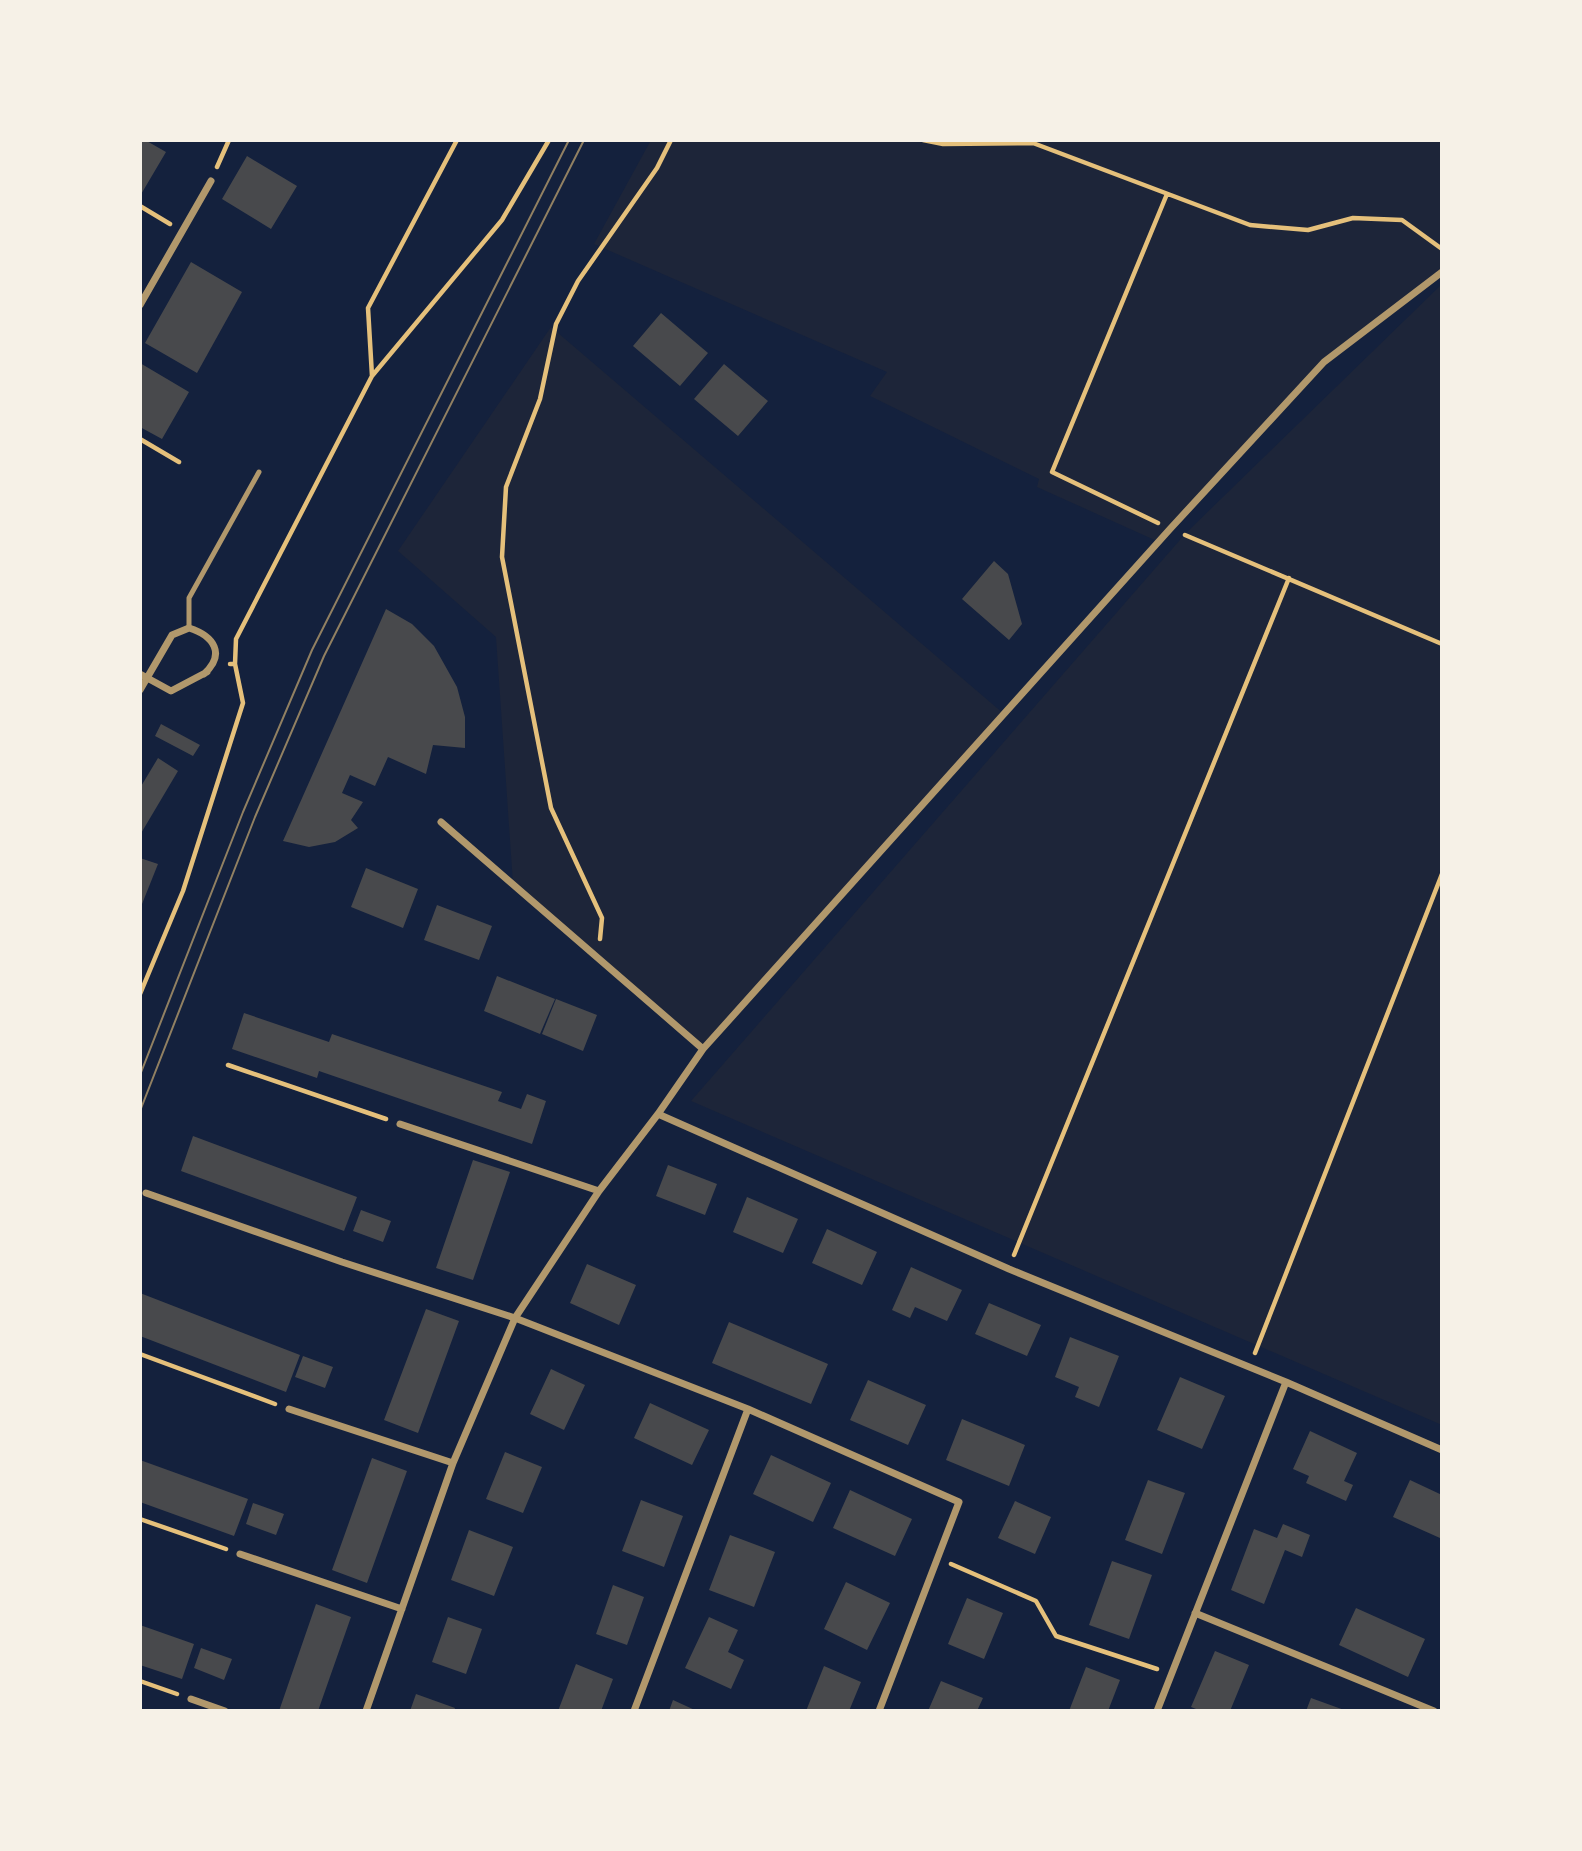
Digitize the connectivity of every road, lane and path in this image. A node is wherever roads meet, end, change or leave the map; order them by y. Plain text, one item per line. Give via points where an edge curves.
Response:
1 (229, 140) edge
2 (457, 140) edge
3 (549, 140) edge
4 (671, 140) edge
5 (923, 140) edge
6 (1039, 140) edge
7 (1032, 143) junction
8 (211, 181) joint
9 (1167, 194) junction
10 (140, 206) edge
11 (182, 231) junction
12 (1442, 249) edge
13 (1442, 272) edge
14 (140, 305) edge
15 (372, 376) junction
16 (140, 439) edge
17 (179, 462) dead end
18 (259, 472) dead end
19 (1170, 529) junction
20 (1289, 578) junction
21 (189, 628) junction
22 (1442, 644) edge
23 (235, 664) junction
24 (215, 665) joint
25 (204, 674) junction
26 (144, 676) edge
27 (140, 690) edge
28 (441, 822) dead end
29 (1442, 874) edge
30 (597, 958) junction
31 (140, 994) edge
32 (703, 1049) junction
33 (228, 1065) dead end
34 (659, 1114) junction
35 (400, 1124) joint
36 (599, 1192) junction
37 (146, 1193) dead end
38 (1009, 1269) junction
39 (514, 1318) junction
40 (140, 1354) edge
41 (1249, 1367) junction
42 (1286, 1382) junction
43 (289, 1409) joint
44 (748, 1409) junction
45 (1442, 1450) edge
46 (453, 1464) junction
47 (140, 1519) edge
48 (240, 1554) joint
49 (938, 1558) junction
50 (402, 1609) junction
51 (1195, 1613) junction
52 (1171, 1674) junction
53 (140, 1681) edge
54 (191, 1699) joint
55 (225, 1711) edge
56 (366, 1711) edge
57 (634, 1711) edge
58 (879, 1711) edge
59 (1157, 1711) edge
60 (1434, 1711) edge

1 - 8 path
2 - 15 path via 368,308
3 - 15 path via 502,220
4 - 30 path via 657,168 578,281 556,324 540,398 506,487 502,557 551,808 603,918
5 - 7 path
6 - 7 path
7 - 9 path
8 - 11 street
9 - 12 path via 1251,226 1308,230 1353,218 1402,220
9 - 19 path via 1052,472
10 - 11 path
11 - 14 street
13 - 19 street via 1324,362
15 - 23 path via 236,639
16 - 17 path
18 - 21 lane via 190,598
19 - 20 path
19 - 32 street
20 - 22 path
20 - 38 path
21 - 25 street via 205,633 217,657
21 - 26 street via 172,635
23 - 24 path
23 - 31 path via 243,703 183,891
24 - 25 street
25 - 26 street via 171,691
26 - 27 street
28 - 30 street
29 - 41 path
30 - 32 street
32 - 34 street
33 - 35 path
34 - 36 street
34 - 38 street
35 - 36 street
36 - 39 street
37 - 39 street
38 - 41 street
39 - 44 street
39 - 46 street
40 - 43 path
41 - 42 street
42 - 45 street
42 - 51 street
43 - 46 street
44 - 49 street via 959,1502
44 - 57 street
46 - 50 street
47 - 48 path
48 - 50 street
49 - 52 path via 1036,1601 1056,1636
49 - 58 street
50 - 56 street
51 - 52 street
51 - 60 street
52 - 59 street
53 - 54 path
54 - 55 street

